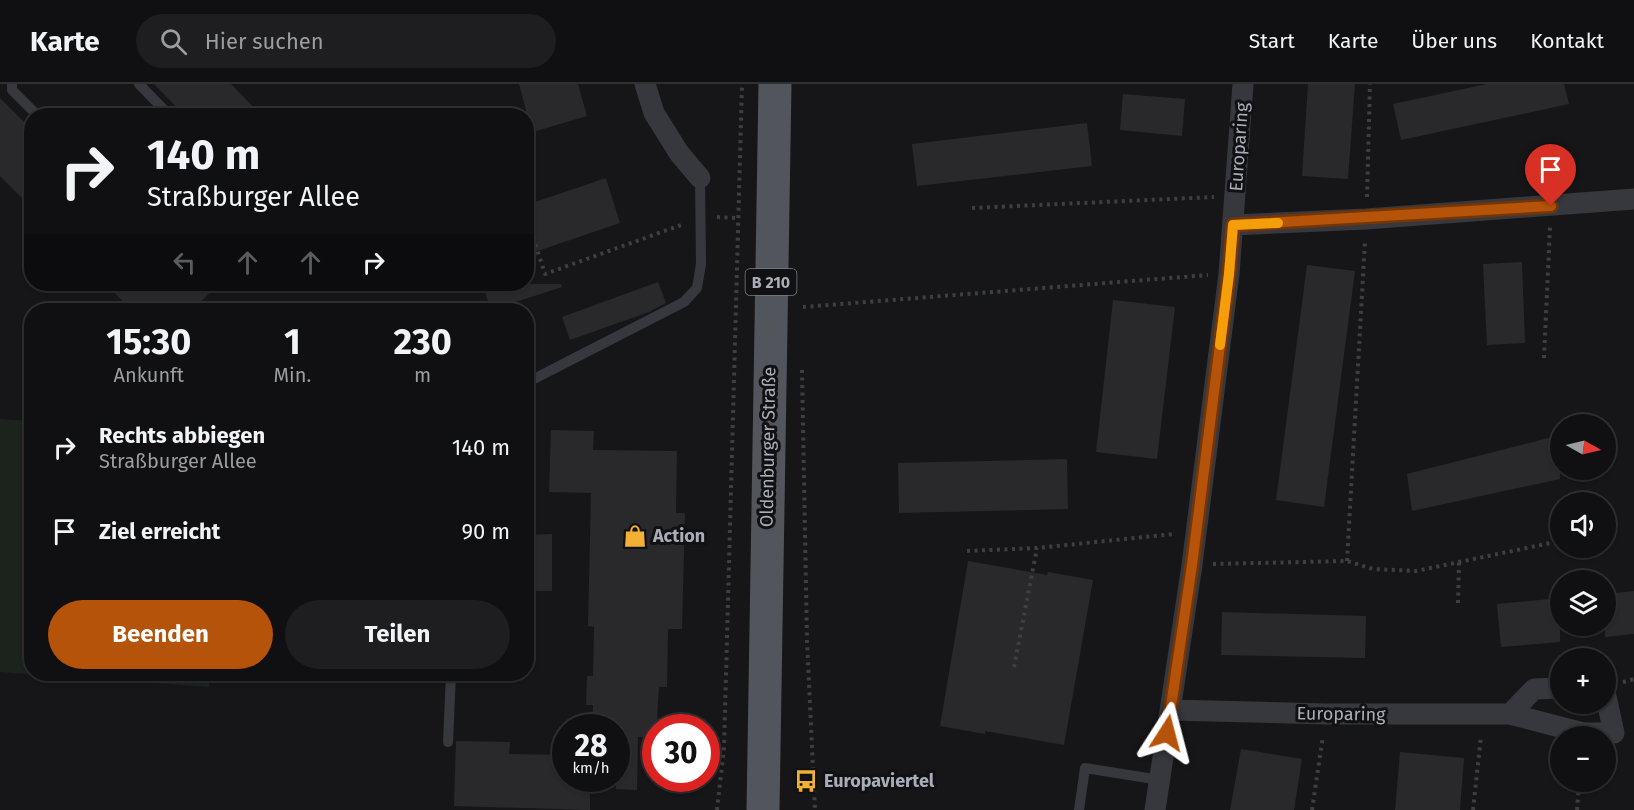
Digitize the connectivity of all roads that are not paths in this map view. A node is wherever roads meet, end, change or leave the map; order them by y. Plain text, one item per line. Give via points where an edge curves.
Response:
1 (12, 84) edge
2 (139, 84) edge
3 (645, 84) edge
4 (775, 84) edge
5 (1243, 84) edge
6 (30, 108) edge
7 (162, 108) edge
8 (700, 178) joint
9 (1634, 199) edge
10 (1233, 225) junction
11 (534, 379) edge
12 (451, 681) edge
13 (1550, 688) edge
14 (1171, 710) junction
15 (1510, 714) junction
16 (1610, 714) edge
17 (448, 742) dead end
18 (1160, 780) junction
19 (763, 810) edge
20 (1079, 810) edge
21 (1155, 810) edge

1 - 6 lane via 12,90
2 - 7 lane
3 - 8 street via 654,113
4 - 19 main road, Oldenburger Straße / B 210
5 - 10 street, Europaring
8 - 11 lane via 701,264 697,288 684,303
9 - 10 street
10 - 14 street, Europaring
12 - 17 lane
13 - 15 street via 1534,689
14 - 15 street, Europaring
14 - 18 street, Europaring
15 - 16 street, Europaring via 1583,733 1614,733
18 - 20 lane via 1085,768
18 - 21 street, Europaring

